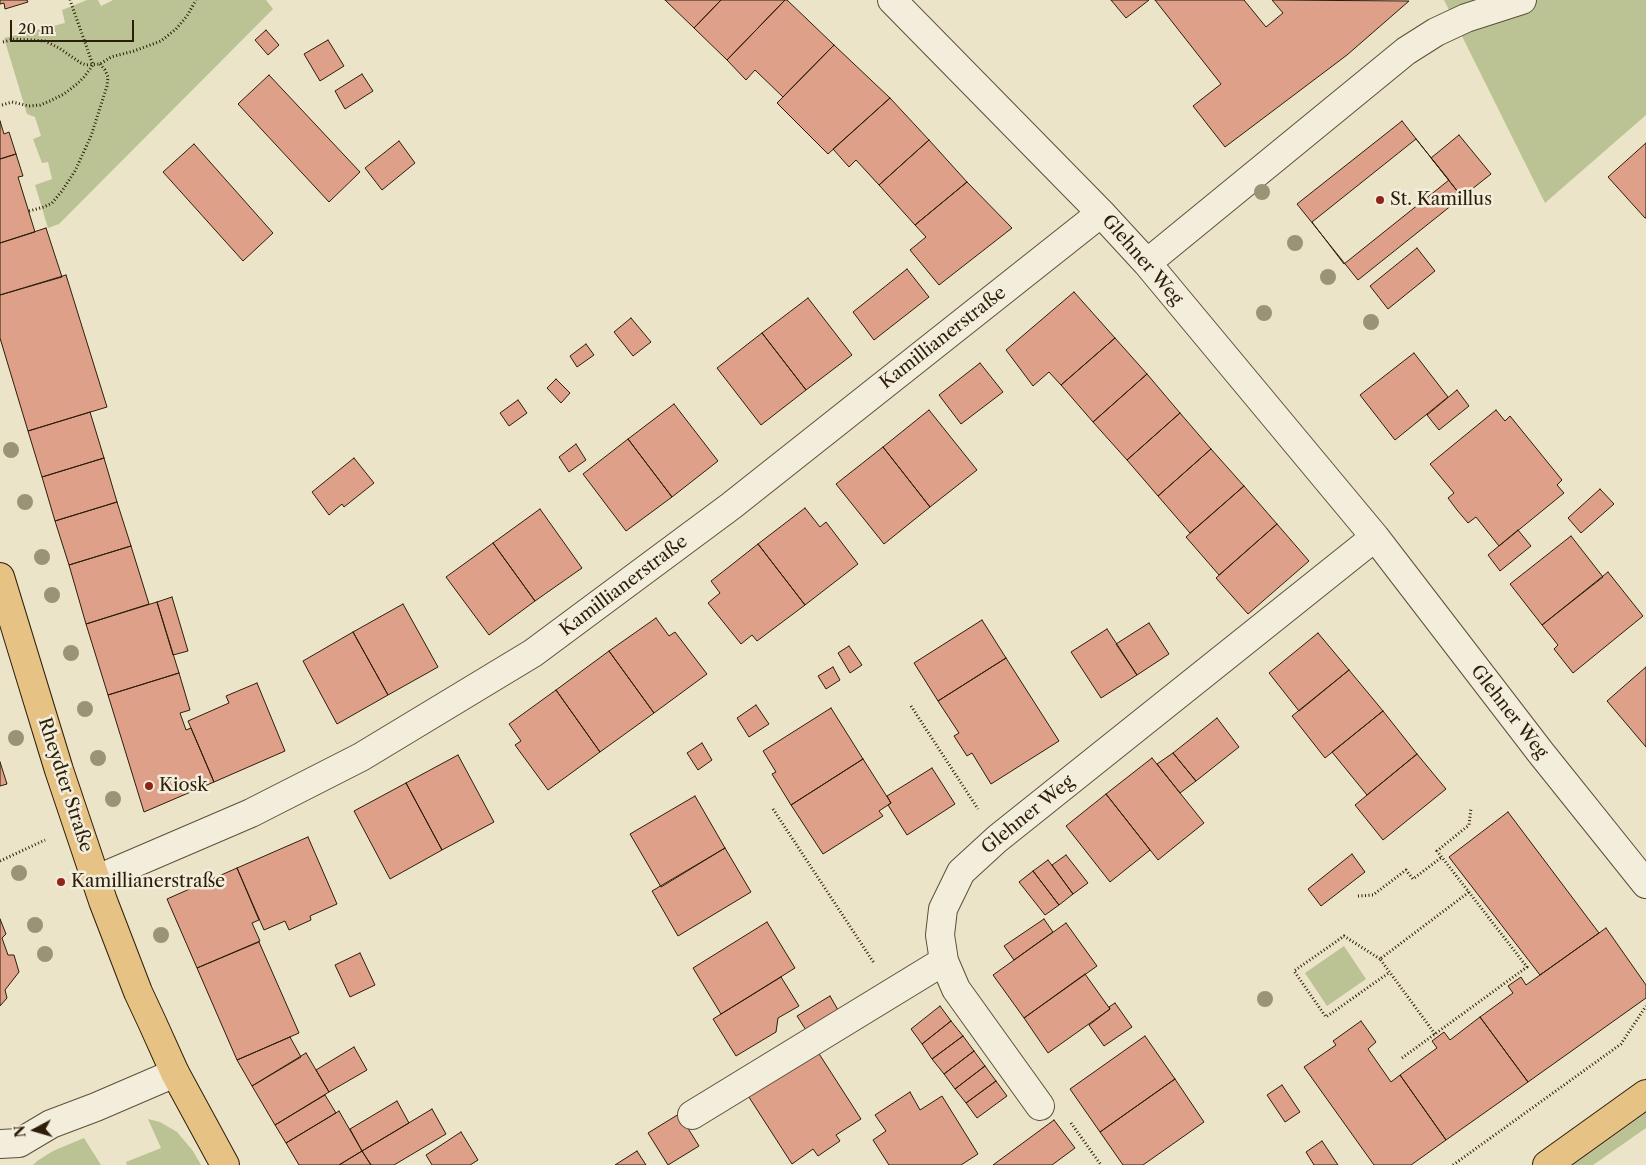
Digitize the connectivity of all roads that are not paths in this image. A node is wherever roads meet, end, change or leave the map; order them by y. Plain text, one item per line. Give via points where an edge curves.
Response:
1 (892, 0) edge
2 (1522, 0) edge
3 (1101, 213) junction
4 (1147, 263) junction
5 (1375, 537) junction
6 (0, 577) edge
7 (96, 880) junction
8 (1646, 884) edge
9 (944, 961) junction
10 (175, 1073) junction
11 (1646, 1094) edge
12 (1040, 1106) road end
13 (692, 1115) dead end
14 (9, 1143) edge
15 (3, 1165) edge
16 (225, 1165) edge
17 (1547, 1165) edge

1 - 3 street, Glehner Weg
2 - 4 street via 1466,18 1406,51
3 - 4 street, Glehner Weg
3 - 7 street, Kamillianerstraße via 731,506 533,654 353,762 251,813
4 - 5 street, Glehner Weg
5 - 8 street, Glehner Weg
5 - 9 street, Glehner Weg via 960,872 943,909 940,936
6 - 7 main road, Rheydter Straße
7 - 10 main road, Rheydter Straße via 138,992
9 - 12 street, Glehner Weg via 956,989
9 - 13 street
10 - 14 street
10 - 16 main road, Rheydter Straße
11 - 17 main road
14 - 15 street

